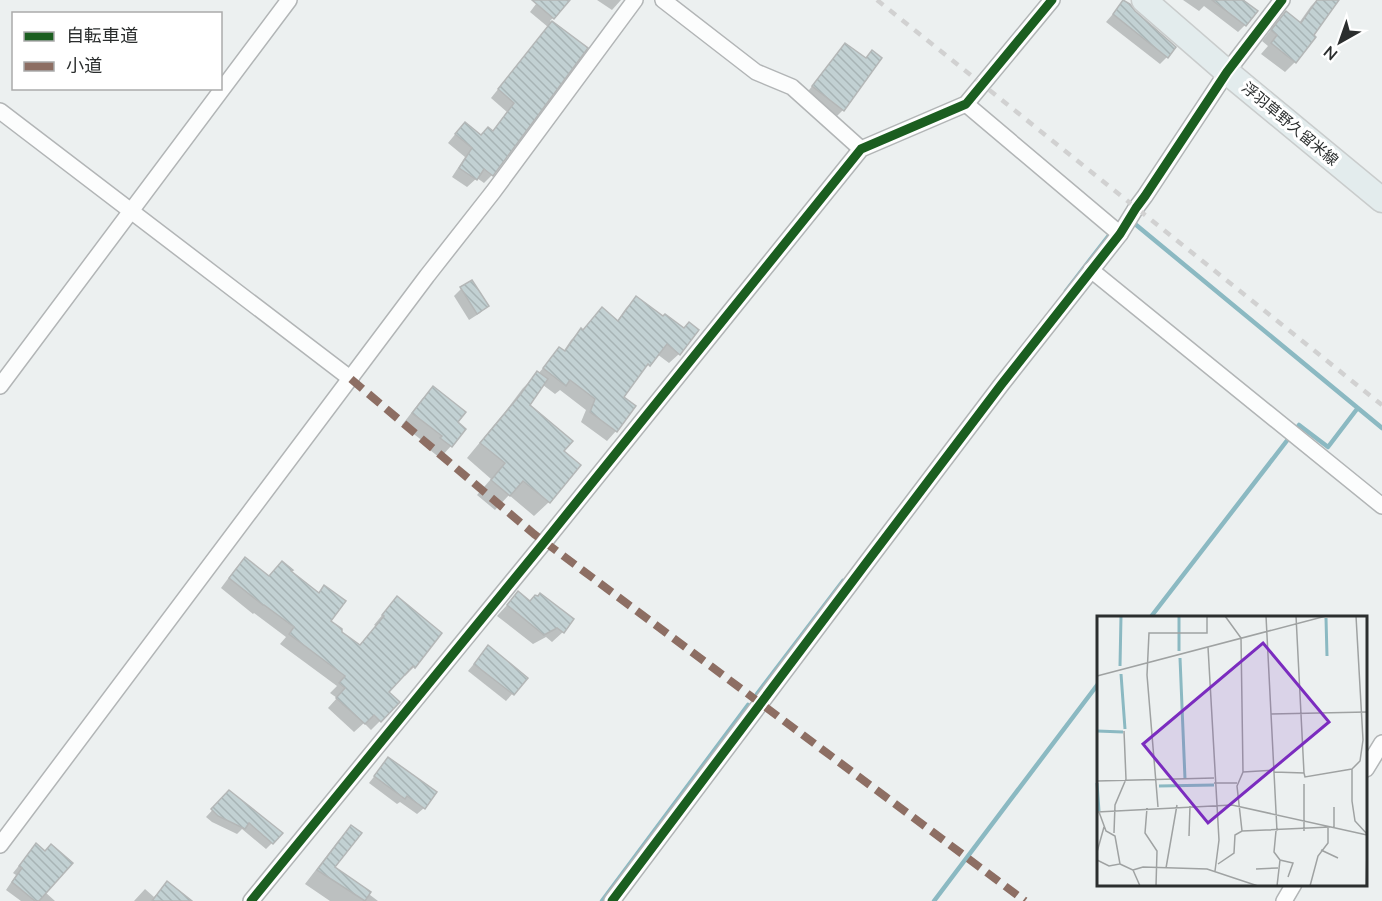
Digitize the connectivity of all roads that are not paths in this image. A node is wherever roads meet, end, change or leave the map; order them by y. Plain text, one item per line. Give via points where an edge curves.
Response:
1 (289, 0) edge
2 (635, 0) edge
3 (663, 0) edge
4 (1052, 0) edge
5 (1144, 0) edge
6 (1282, 0) edge
7 (1227, 72) junction
8 (222, 90) edge
9 (222, 90) edge
10 (966, 104) junction
11 (0, 111) edge
12 (861, 149) junction
13 (1382, 200) edge
14 (131, 212) junction
15 (1120, 234) junction
16 (1091, 270) junction
17 (351, 379) junction
18 (0, 386) edge
19 (1382, 506) edge
20 (1382, 743) edge
21 (1367, 766) edge
22 (0, 845) edge
23 (1293, 886) edge
24 (251, 901) edge
25 (612, 901) edge
26 (1284, 901) edge

1 - 8 street
2 - 17 street
3 - 12 street via 756,72 792,87
4 - 10 street
5 - 7 main road, 浮羽草野久留米線
6 - 7 street
7 - 13 main road, 浮羽草野久留米線
7 - 15 street
9 - 14 street
10 - 12 street
10 - 15 street
11 - 14 street
12 - 24 street
14 - 17 street
14 - 18 street
15 - 16 street
16 - 19 street
16 - 25 street
17 - 22 street
20 - 21 street
23 - 26 street

